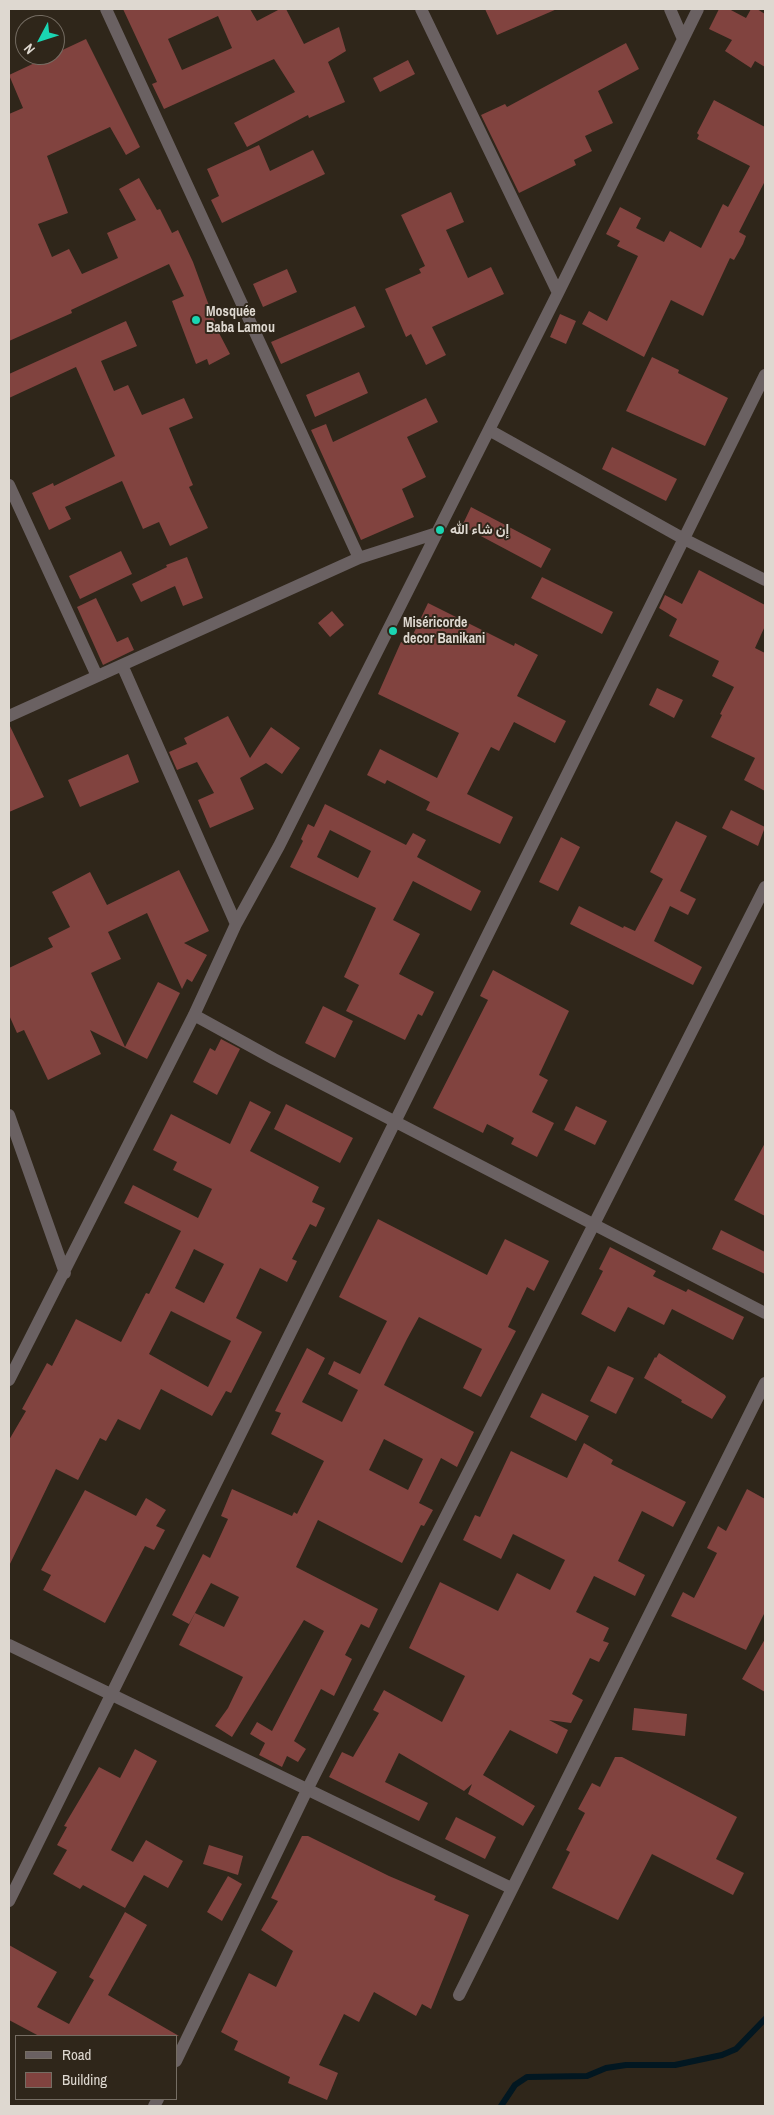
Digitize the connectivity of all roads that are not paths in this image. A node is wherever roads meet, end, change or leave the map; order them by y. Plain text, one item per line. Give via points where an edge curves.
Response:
1 (106, 9) edge
2 (421, 9) edge
3 (670, 9) edge
4 (698, 9) edge
5 (683, 39) junction
6 (558, 293) junction
7 (765, 374) edge
8 (489, 430) junction
9 (9, 484) edge
10 (437, 533) junction
11 (684, 539) junction
12 (359, 558) junction
13 (765, 580) edge
14 (122, 664) junction
15 (98, 676) junction
16 (9, 716) edge
17 (765, 887) edge
18 (236, 924) junction
19 (194, 1015) junction
20 (9, 1115) edge
21 (395, 1122) junction
22 (594, 1225) junction
23 (65, 1273) junction
24 (765, 1313) edge
25 (9, 1380) edge
26 (765, 1383) edge
27 (9, 1645) edge
28 (111, 1694) junction
29 (308, 1788) junction
30 (511, 1888) junction
31 (9, 1902) edge
32 (459, 1994) dead end
33 (178, 2057) edge

1 - 12 street
2 - 6 street
3 - 5 street
4 - 5 street
5 - 6 street
6 - 8 street
7 - 11 street
8 - 10 street
8 - 11 street
9 - 15 street
10 - 12 street
10 - 18 street via 284,837
11 - 13 street
11 - 21 street
12 - 14 street
14 - 15 street
14 - 18 street
15 - 16 street
17 - 22 street
18 - 19 street
19 - 21 street
19 - 23 street
20 - 23 street
21 - 22 street
21 - 28 street
22 - 24 street
22 - 29 street
23 - 25 street
26 - 30 street
27 - 28 street
28 - 29 street
28 - 31 street
29 - 30 street
29 - 33 street
30 - 32 street

